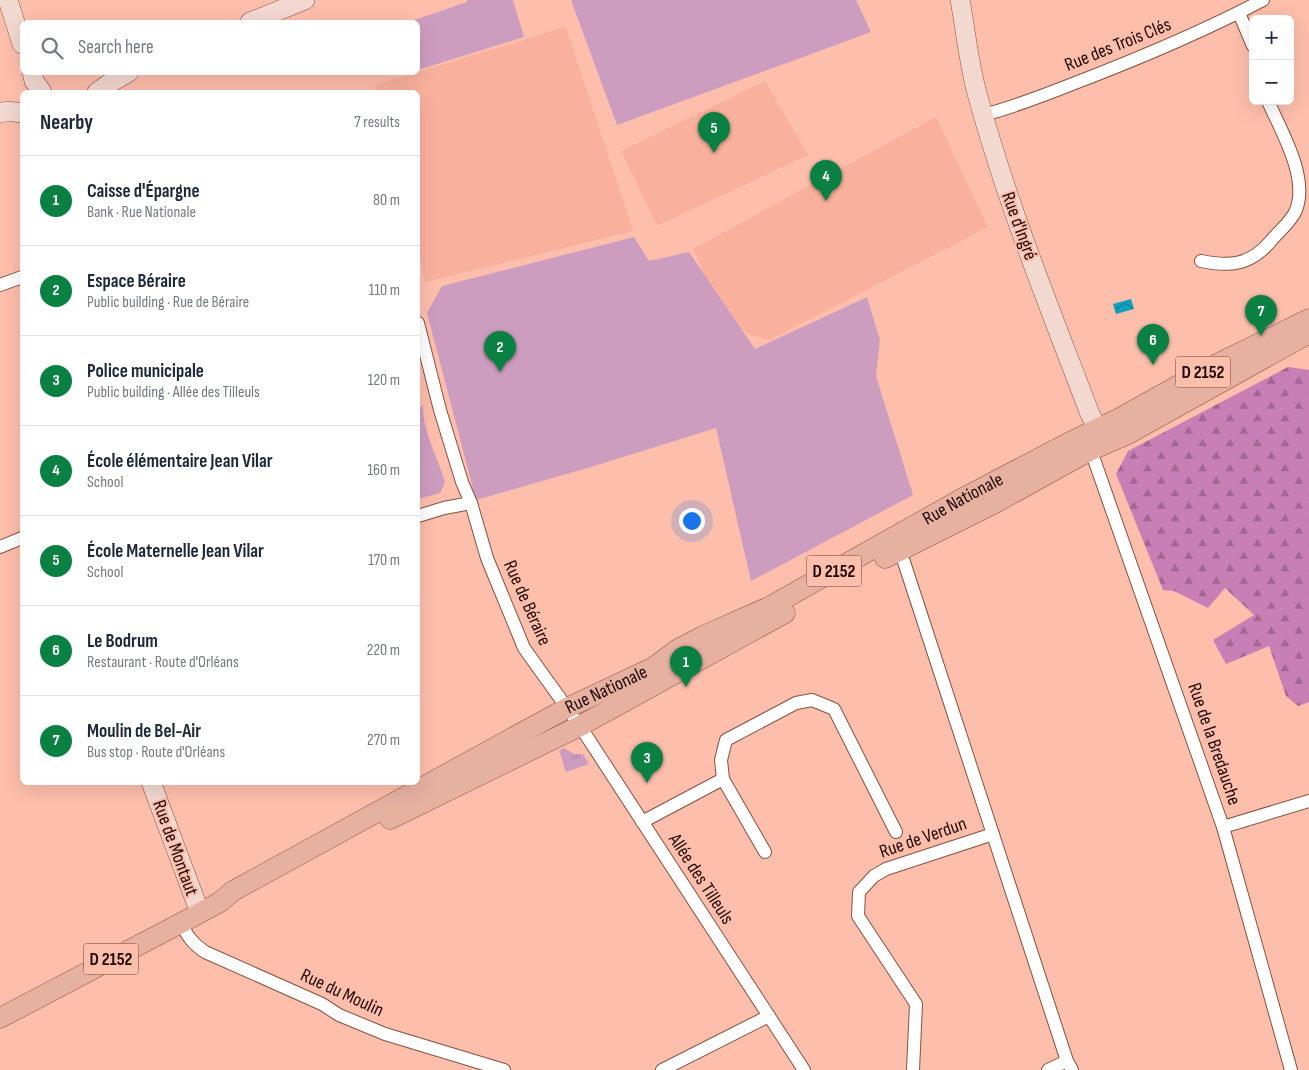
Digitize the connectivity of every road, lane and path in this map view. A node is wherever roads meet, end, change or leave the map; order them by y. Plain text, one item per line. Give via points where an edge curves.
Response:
1 (8, 0) edge
2 (305, 0) edge
3 (960, 0) edge
4 (1263, 0) edge
5 (1239, 13) junction
6 (255, 20) edge
7 (1249, 37) edge
8 (20, 38) edge
9 (33, 75) edge
10 (124, 75) edge
11 (41, 90) edge
12 (100, 90) edge
13 (1270, 105) edge
14 (0, 113) edge
15 (20, 114) edge
16 (983, 116) junction
17 (1202, 261) dead end
18 (20, 278) edge
19 (0, 285) edge
20 (1309, 319) edge
21 (420, 331) edge
22 (1309, 333) edge
23 (1095, 439) junction
24 (471, 504) junction
25 (420, 515) edge
26 (20, 539) edge
27 (897, 545) junction
28 (0, 547) edge
29 (567, 708) junction
30 (580, 726) junction
31 (723, 779) junction
32 (152, 785) edge
33 (1309, 801) edge
34 (642, 822) junction
35 (1223, 827) junction
36 (896, 832) dead end
37 (993, 834) junction
38 (765, 852) dead end
39 (222, 900) junction
40 (200, 913) junction
41 (181, 923) junction
42 (769, 1016) junction
43 (0, 1018) edge
44 (1070, 1066) edge
45 (504, 1070) edge
46 (662, 1070) edge
47 (804, 1070) edge
48 (913, 1070) edge
49 (1048, 1070) edge
50 (1291, 1070) edge

1 - 8 street
2 - 6 street
3 - 16 street, Rue d'Ingré
4 - 5 street, Rue des Trois Clés
5 - 7 street
5 - 16 street, Rue des Trois Clés via 1140,58
9 - 11 street
10 - 12 street
13 - 17 street via 1296,164 1299,188 1296,209 1255,257 1222,265
14 - 15 street
16 - 23 street, Rue d'Ingré via 1015,219 1088,409
18 - 19 street
20 - 23 main road, D 2152 via 1215,365 1120,418
21 - 24 street, Rue de Béraire via 440,410
22 - 23 main road, D 2152 via 1128,434
23 - 27 main road, Rue Nationale / D 2152 via 965,497
23 - 35 street, Rue de la Bredauche
24 - 25 street
24 - 29 street, Rue de Béraire via 487,558 524,648
26 - 28 street
27 - 29 main road, Rue Nationale / D 2152 via 871,550 772,606 704,636 654,666
27 - 30 main road, Rue Nationale
27 - 37 street, Rue de Verdun
29 - 30 street, Allée des Tilleuls
29 - 39 main road, Rue Nationale / D 2152 via 242,886
30 - 34 street, Allée des Tilleuls
30 - 39 main road, Rue Nationale via 236,897
31 - 34 street
31 - 36 street via 726,740 796,703 812,700 834,709
31 - 38 street
32 - 40 street, Rue de Montaut
33 - 35 street
34 - 42 street, Allée des Tilleuls
35 - 50 street, Rue de la Bredauche
37 - 44 street, Rue de Verdun
37 - 48 street, Rue de Verdun via 886,869 858,892 858,916 916,1004
39 - 40 main road, Rue Nationale / D 2152
40 - 41 main road, Rue Nationale / D 2152
41 - 43 main road, Rue Nationale / D 2152
41 - 45 street, Rue du Moulin via 195,946 205,952 322,1004 338,1015 385,1034
42 - 46 street
42 - 47 street, Allée des Tilleuls
44 - 49 street, Rue de Verdun

